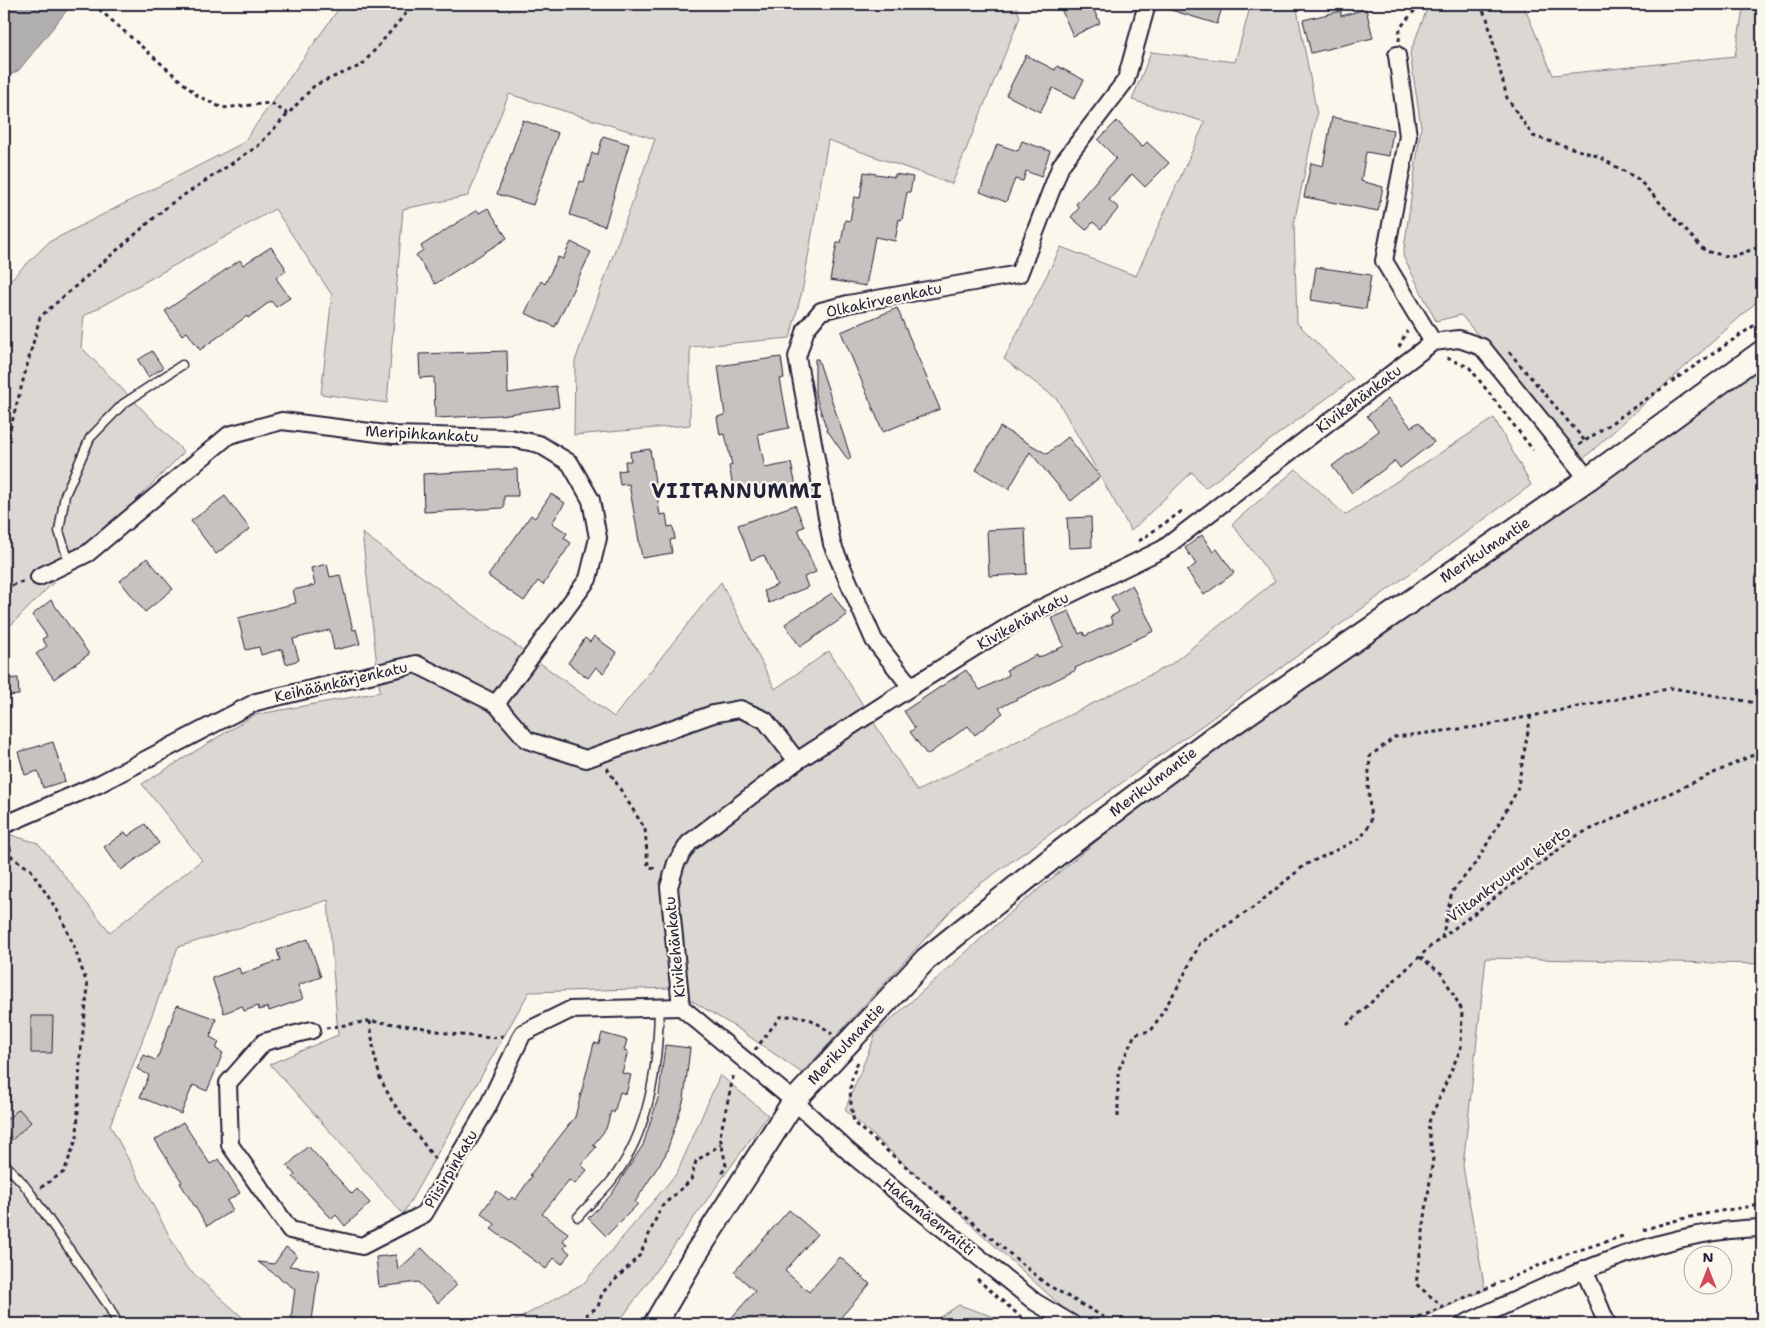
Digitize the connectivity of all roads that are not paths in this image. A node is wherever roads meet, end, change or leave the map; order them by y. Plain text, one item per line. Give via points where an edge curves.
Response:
1 (1147, 4) edge
2 (1396, 55) road end
3 (1433, 342) junction
4 (1762, 352) edge
5 (182, 365) dead end
6 (1588, 479) junction
7 (69, 562) junction
8 (39, 576) dead end
9 (911, 687) junction
10 (496, 704) junction
11 (797, 761) junction
12 (4, 825) edge
13 (658, 1007) junction
14 (681, 1007) junction
15 (312, 1030) road end
16 (794, 1102) junction
17 (4, 1163) edge
18 (578, 1216) dead end
19 (1762, 1228) edge
20 (1584, 1269) junction
21 (118, 1324) edge
22 (655, 1324) edge
23 (1072, 1324) edge
24 (1464, 1324) edge
25 (1607, 1324) edge

1 - 9 street, Olkakirveenkatu via 1126,80 1061,165 1019,274 848,304 821,311 806,329 797,357 832,544 874,640
2 - 3 street via 1408,136 1384,261
3 - 6 street via 1459,339 1482,347
3 - 9 street, Kivikehänkatu via 1163,549 1025,616
4 - 6 street, Merikulmantie
5 - 7 lane via 123,404 90,438 65,495 59,531
6 - 16 street, Merikulmantie via 1221,732 1064,849 926,959
7 - 8 street, Meripihkankatu
7 - 10 street, Meripihkankatu via 88,553 229,435 282,421 394,435 510,438 539,444 570,463 591,500 598,538 588,579
9 - 11 street, Kivikehänkatu
10 - 11 street, Keihäänkärjenkatu via 527,740 586,759 713,714 740,708 765,720
10 - 12 street, Keihäänkärjenkatu via 416,664 256,702 99,784
11 - 14 street, Kivikehänkatu via 689,843 676,863 669,887
13 - 14 street
13 - 15 street, Piisirpinkatu via 570,1010 523,1033 486,1110 424,1214 362,1246 290,1230 230,1145 228,1083 264,1042
13 - 18 lane via 658,1040 650,1094 637,1139 612,1180
14 - 16 street, Kivikehänkatu
16 - 22 street, Merikulmantie via 695,1255
16 - 23 street, Hakamäenraitti via 912,1204 1035,1302
17 - 21 lane via 31,1194
19 - 20 street via 1680,1238
20 - 24 street
20 - 25 street

